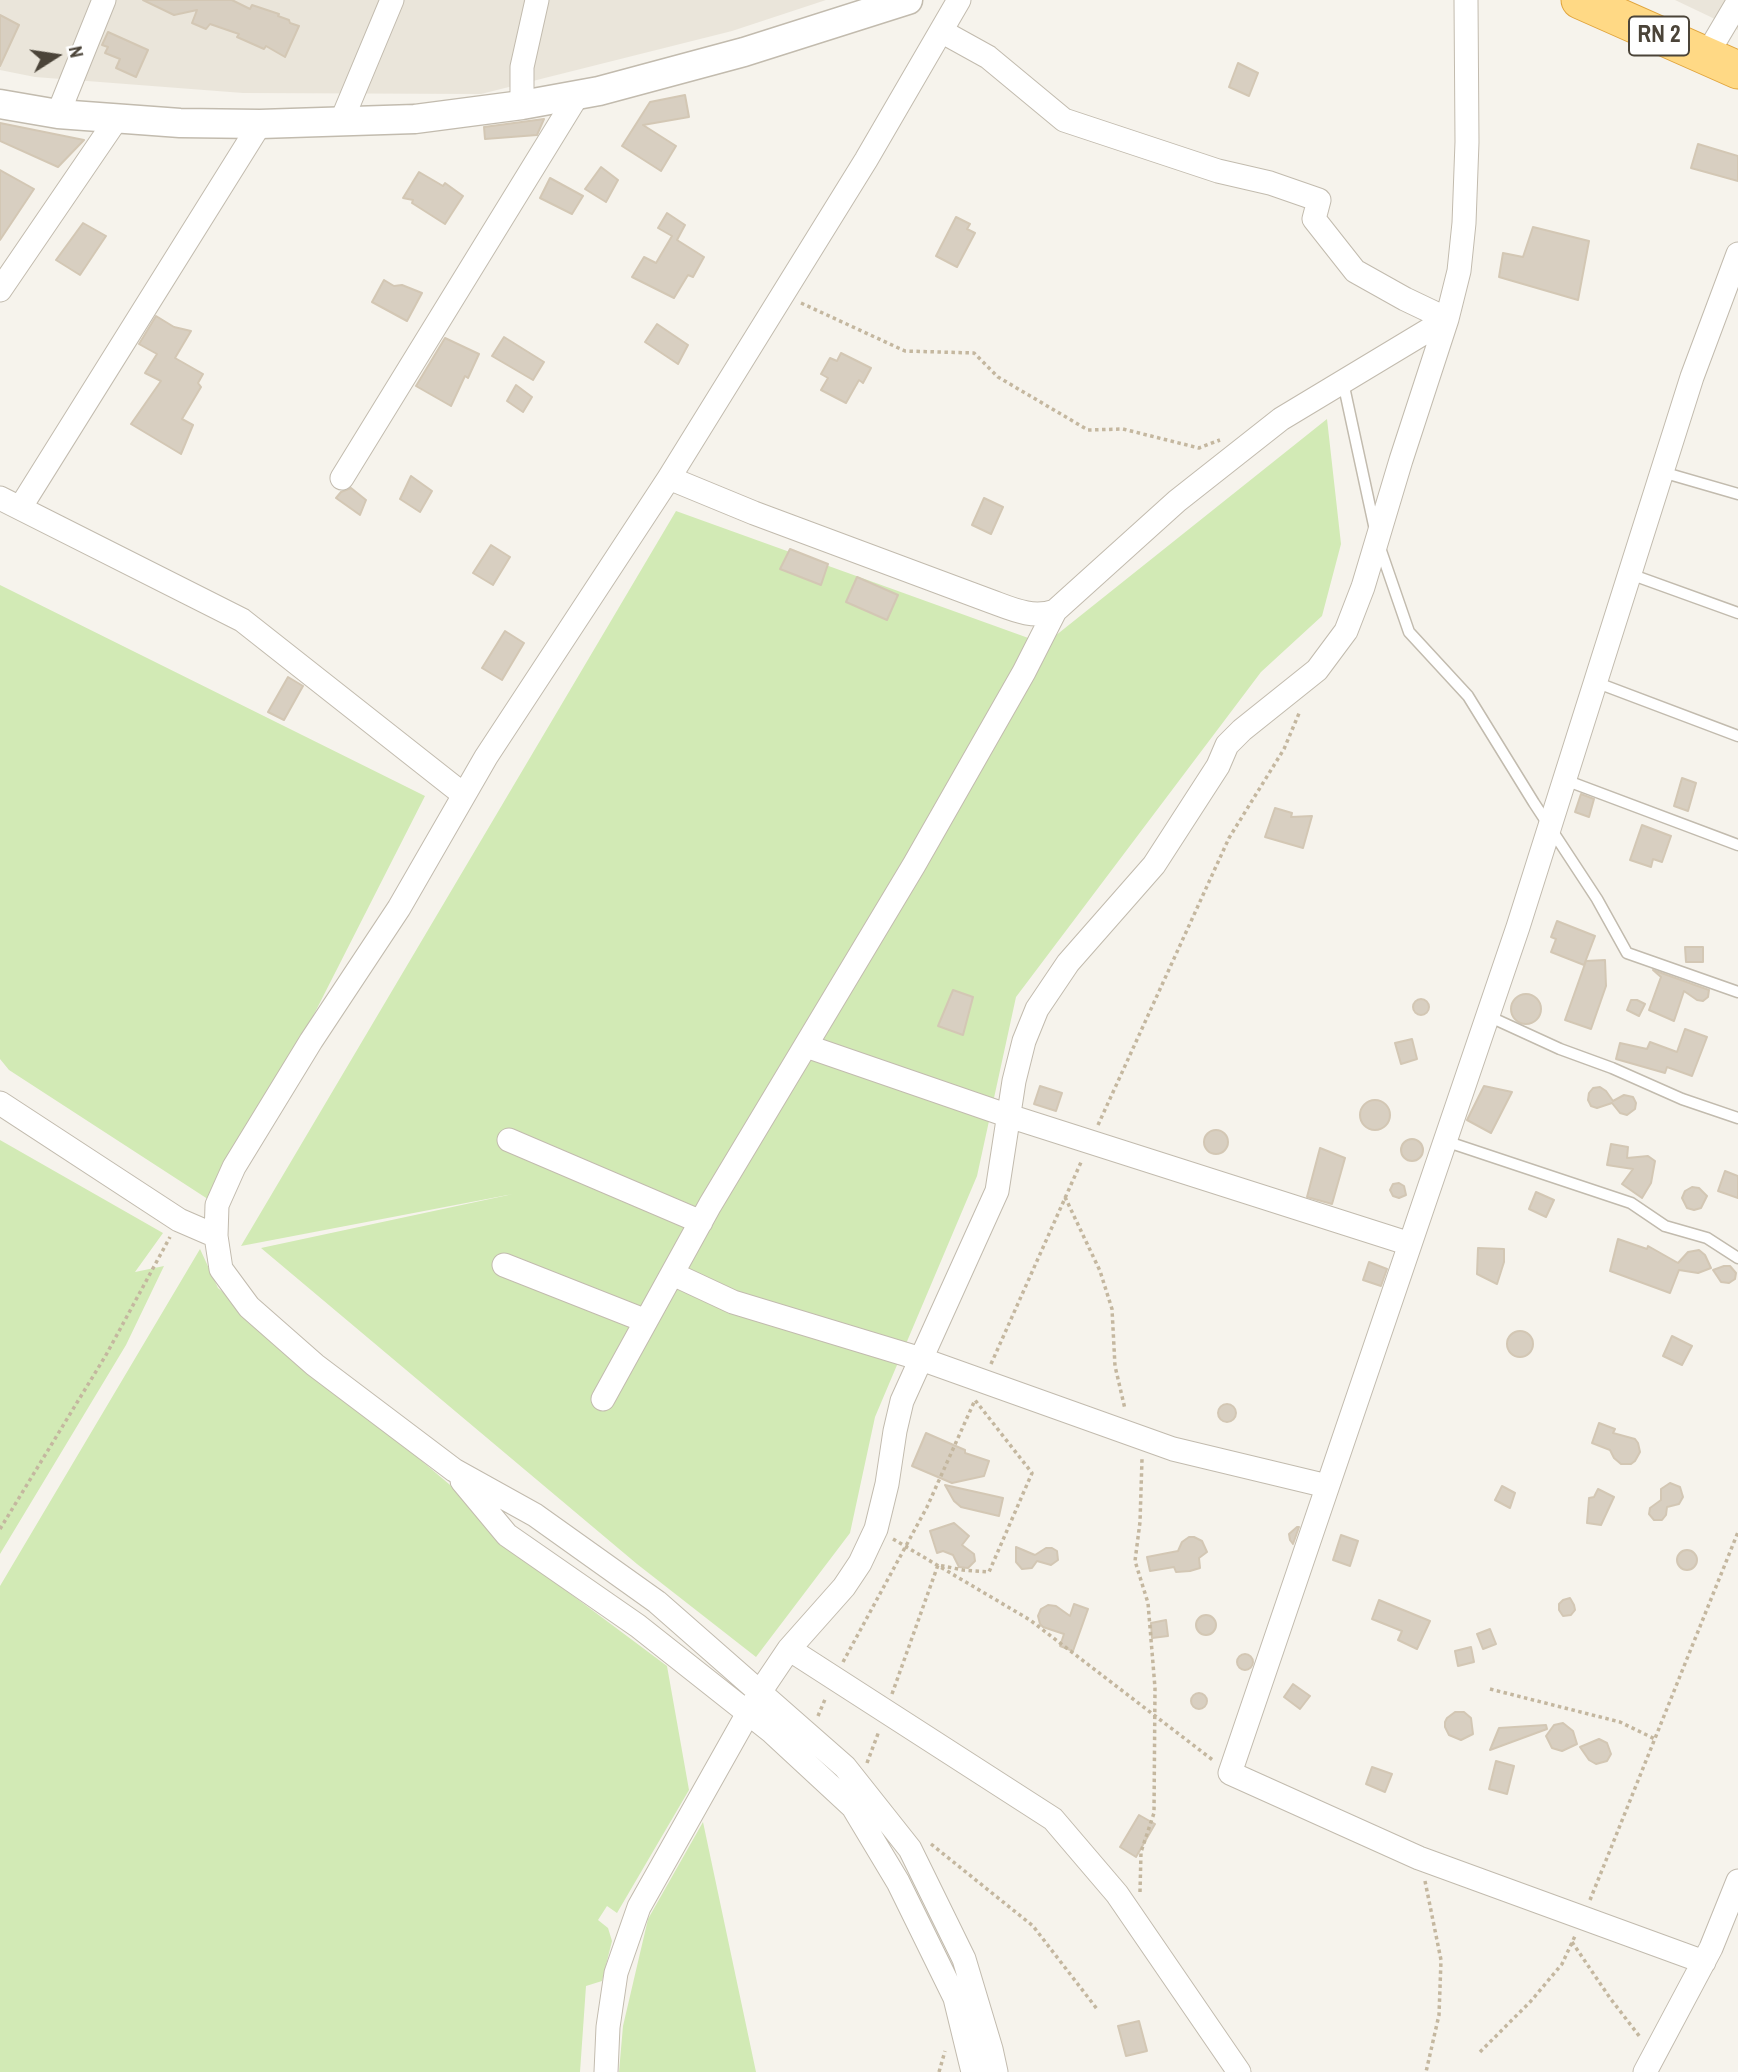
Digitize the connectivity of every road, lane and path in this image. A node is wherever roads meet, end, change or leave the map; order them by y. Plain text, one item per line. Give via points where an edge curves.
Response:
1 (104, 0) edge
2 (392, 0) edge
3 (537, 0) edge
4 (908, 0) edge
5 (959, 0) edge
6 (1466, 0) edge
7 (1580, 0) edge
8 (1738, 2) edge
9 (1624, 10) edge
10 (941, 32) junction
11 (1722, 64) edge
12 (577, 96) junction
13 (0, 104) edge
14 (522, 105) junction
15 (58, 114) junction
16 (118, 117) junction
17 (341, 122) junction
18 (260, 124) junction
19 (1738, 254) edge
20 (0, 290) edge
21 (782, 295) junction
22 (1447, 319) junction
23 (1343, 382) junction
24 (1224, 439) dead end
25 (1662, 472) junction
26 (342, 478) dead end
27 (668, 478) junction
28 (1738, 494) edge
29 (10, 503) edge
30 (1377, 540) junction
31 (1630, 574) junction
32 (1055, 611) junction
33 (1738, 613) edge
34 (1317, 670) junction
35 (1595, 682) junction
36 (1738, 736) edge
37 (1564, 780) junction
38 (464, 795) junction
39 (1550, 827) junction
40 (1738, 845) edge
41 (1738, 992) edge
42 (1488, 1016) junction
43 (806, 1046) junction
44 (0, 1103) edge
45 (1009, 1116) junction
46 (1738, 1118) edge
47 (509, 1140) dead end
48 (1445, 1141) junction
49 (1090, 1142) junction
50 (1065, 1197) junction
51 (179, 1220) junction
52 (701, 1222) junction
53 (216, 1237) junction
54 (1410, 1244) junction
55 (1738, 1258) edge
56 (505, 1265) dead end
57 (673, 1273) junction
58 (646, 1321) junction
59 (921, 1359) junction
60 (979, 1391) junction
61 (603, 1399) dead end
62 (1136, 1436) junction
63 (454, 1470) junction
64 (1327, 1486) junction
65 (0, 1528) edge
66 (876, 1529) junction
67 (1738, 1532) edge
68 (906, 1546) junction
69 (938, 1565) junction
70 (789, 1649) junction
71 (835, 1678) junction
72 (1490, 1689) dead end
73 (760, 1692) junction
74 (886, 1710) junction
75 (748, 1713) junction
76 (1155, 1715) junction
77 (809, 1736) junction
78 (1655, 1738) junction
79 (1230, 1773) junction
80 (859, 1785) junction
81 (930, 1843) dead end
82 (1419, 1858) junction
83 (1738, 1881) edge
84 (1583, 1917) junction
85 (1138, 1925) junction
86 (1572, 1942) junction
87 (1704, 1962) junction
88 (1097, 2009) dead end
89 (1480, 2052) dead end
90 (1649, 2064) edge
91 (606, 2072) edge
92 (974, 2072) edge
93 (996, 2072) edge
94 (1239, 2072) edge
95 (1426, 2072) edge

1 - 15 street
2 - 17 street
3 - 14 street via 522,67
4 - 12 street via 708,62
5 - 10 street
6 - 22 street via 1464,223
7 - 9 highway, RN 2
8 - 11 street
9 - 11 highway, RN 2
10 - 21 street
10 - 22 street via 988,57 1064,120 1319,200 1314,219 1356,271
12 - 14 street
12 - 26 street
13 - 15 street
14 - 17 street via 415,119
15 - 16 street
16 - 18 street
16 - 20 street
17 - 18 street
18 - 29 street
19 - 25 street
21 - 24 path via 905,351 974,353 998,377 1088,430 1123,429 1199,448
21 - 27 street
22 - 23 street
22 - 30 street
23 - 30 lane
23 - 32 street via 1281,419 1177,501
25 - 28 lane
25 - 31 street
27 - 32 street via 1029,614
27 - 38 street
29 - 38 street via 242,620
30 - 34 street via 1346,631
30 - 39 lane via 1409,632 1468,696
31 - 33 lane
31 - 35 street
32 - 43 street
34 - 45 street via 1227,745 1154,865 1068,963 1037,1009 1024,1041
34 - 49 path via 1284,749 1229,838
35 - 36 lane
35 - 37 street
37 - 39 street
37 - 40 lane
38 - 53 street via 399,908 234,1167 216,1205
39 - 41 lane via 1627,953
39 - 42 street
42 - 46 lane via 1682,1099
42 - 48 street
43 - 45 street
43 - 52 street
44 - 51 street
45 - 49 street
45 - 59 street via 997,1191
47 - 52 street
48 - 54 street
48 - 55 lane via 1631,1203 1665,1226 1707,1238
49 - 50 path
49 - 54 street
50 - 60 path
50 - 62 path via 1100,1271 1112,1310 1115,1366 1122,1402
51 - 53 street
51 - 65 path via 106,1355
52 - 57 street
53 - 63 street via 221,1269 249,1307 315,1365
54 - 64 street
56 - 58 street
57 - 58 street
57 - 59 street via 733,1302
58 - 61 street
59 - 60 street
59 - 66 street via 902,1401
60 - 62 street
60 - 68 path
60 - 69 path via 1032,1473 989,1572
62 - 64 street
62 - 76 path via 1143,1454 1135,1561 1148,1603
63 - 73 street via 535,1515 657,1602
63 - 75 street via 507,1535 638,1626
64 - 79 street
66 - 68 path
66 - 70 street via 844,1587
67 - 78 path
68 - 69 path
68 - 71 path
69 - 74 path
69 - 76 path via 1030,1620
70 - 71 street
70 - 73 street
71 - 74 street
71 - 77 path
72 - 78 path via 1620,1722
73 - 75 street
73 - 77 street
74 - 80 path
74 - 85 street via 1053,1819
75 - 91 street via 639,1907 616,1973
75 - 92 street via 853,1807 898,1882 956,1998
76 - 79 path
76 - 85 path via 1154,1813 1141,1852
77 - 80 street
78 - 84 path
79 - 82 street
80 - 93 street via 910,1849 964,1959
81 - 88 path via 1033,1926
82 - 84 street
82 - 95 path via 1441,1960 1439,2015
83 - 87 street
84 - 86 path
84 - 87 street
85 - 94 street
86 - 89 path via 1562,1964
86 - 90 path
87 - 90 street

